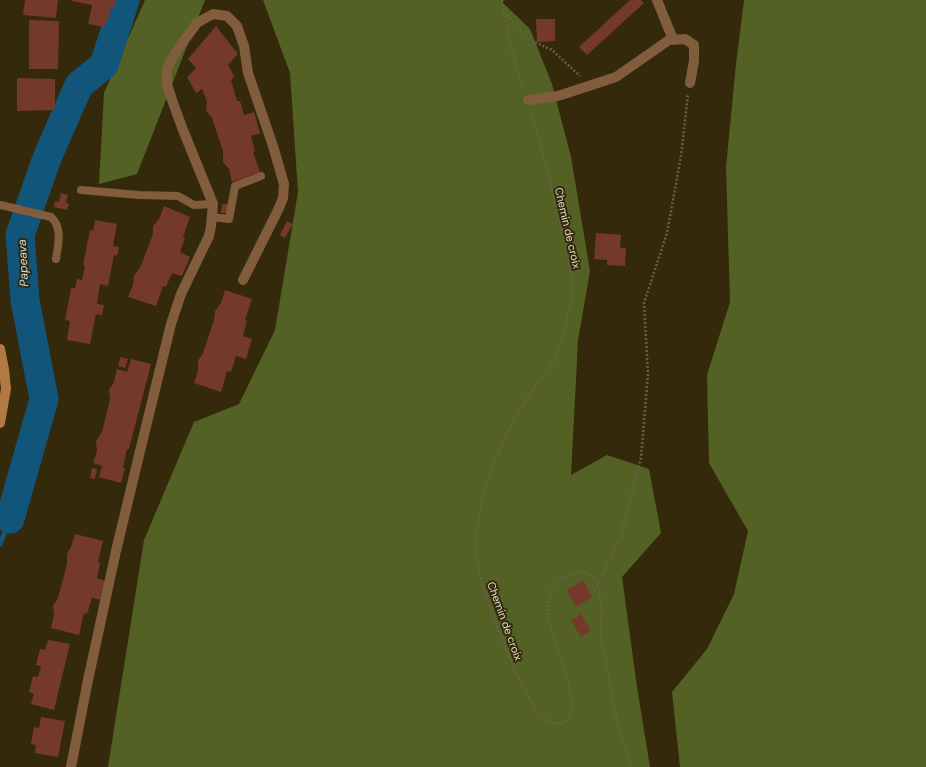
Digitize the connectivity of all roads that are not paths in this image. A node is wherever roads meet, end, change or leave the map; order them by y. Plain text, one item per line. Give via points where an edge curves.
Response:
1 (657, 0) edge
2 (672, 40) junction
3 (690, 83) road end
4 (528, 100) road end
5 (261, 176) dead end
6 (81, 190) dead end
7 (213, 204) junction
8 (0, 205) edge
9 (212, 217) junction
10 (56, 259) dead end
11 (243, 280) dead end
12 (0, 350) edge
13 (0, 423) edge
14 (71, 767) edge

1 - 2 street
2 - 3 street via 685,39 694,45
2 - 4 street via 668,40 616,77 558,96
5 - 9 lane via 236,186 229,219
6 - 7 lane via 178,196 194,205
7 - 9 street
7 - 11 street via 167,84 167,70 180,46 197,23 213,14 227,16 238,26 248,73 284,184 280,208
8 - 10 lane via 52,217 56,221 59,234
9 - 14 street via 209,236 181,294 171,324 116,551
12 - 13 main road via 6,389

